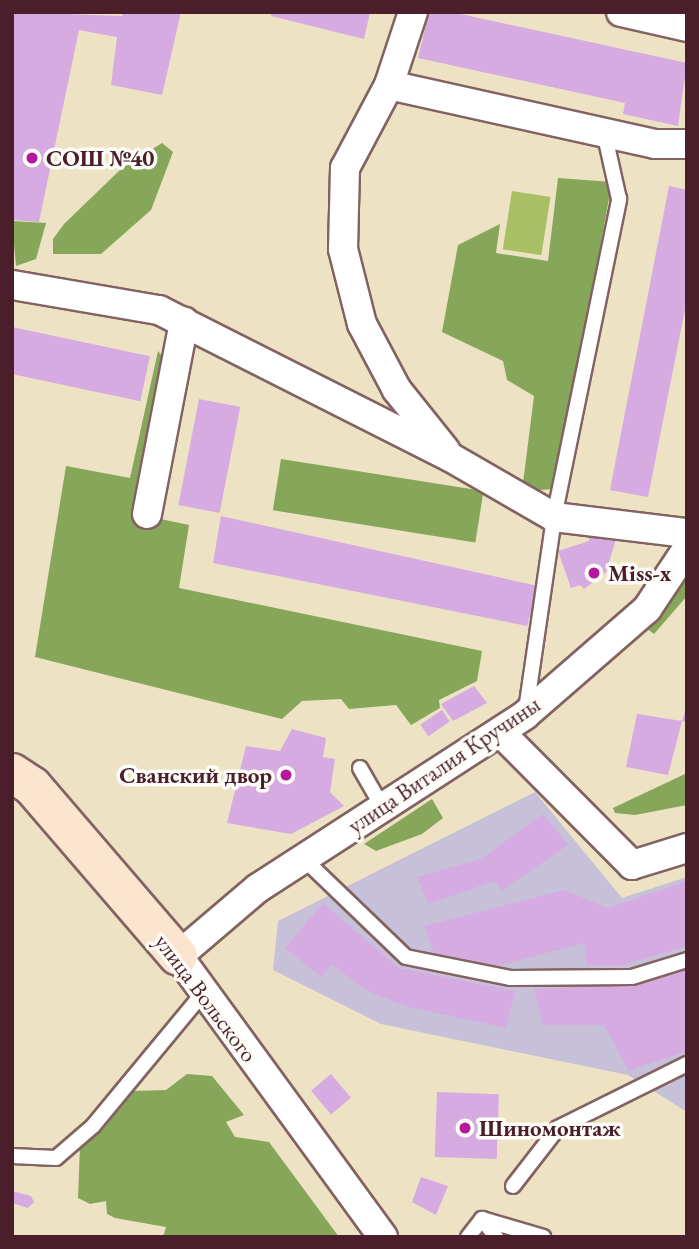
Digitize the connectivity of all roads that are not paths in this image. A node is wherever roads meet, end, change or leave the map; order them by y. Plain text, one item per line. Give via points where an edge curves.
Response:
1 (413, 12) edge
2 (621, 12) edge
3 (687, 27) edge
4 (389, 85) junction
5 (604, 132) junction
6 (687, 144) edge
7 (12, 285) edge
8 (184, 322) junction
9 (450, 457) junction
10 (147, 514) dead end
11 (554, 517) junction
12 (687, 533) edge
13 (687, 549) edge
14 (525, 715) junction
15 (501, 733) junction
16 (360, 768) dead end
17 (12, 773) edge
18 (383, 808) junction
19 (687, 848) edge
20 (304, 859) junction
21 (177, 957) junction
22 (687, 960) edge
23 (204, 992) junction
24 (687, 1064) edge
25 (12, 1156) edge
26 (513, 1186) dead end
27 (482, 1219) junction
28 (383, 1237) edge
29 (468, 1237) edge
30 (496, 1237) edge
31 (543, 1237) edge

1 - 4 street
2 - 3 street
4 - 5 street
4 - 9 street via 345,168 343,248 362,324 397,390
5 - 6 street via 655,144
5 - 11 lane via 619,199
7 - 8 street via 159,310
8 - 9 street
8 - 10 street
9 - 11 street
11 - 12 street
11 - 14 lane
13 - 14 street, улица Виталия Кручины via 647,609
14 - 15 street, улица Виталия Кручины
15 - 18 street, улица Виталия Кручины
15 - 19 street via 632,865
16 - 18 lane
17 - 21 main road, улица Вольского via 32,786
18 - 20 street, улица Виталия Кручины
20 - 21 street, улица Виталия Кручины via 258,888
20 - 22 lane via 405,957 510,978 632,977
21 - 23 street, улица Вольского
23 - 25 lane via 93,1126 56,1158
23 - 28 street, улица Вольского
24 - 26 lane via 558,1128
27 - 29 lane
27 - 30 lane
27 - 31 lane

